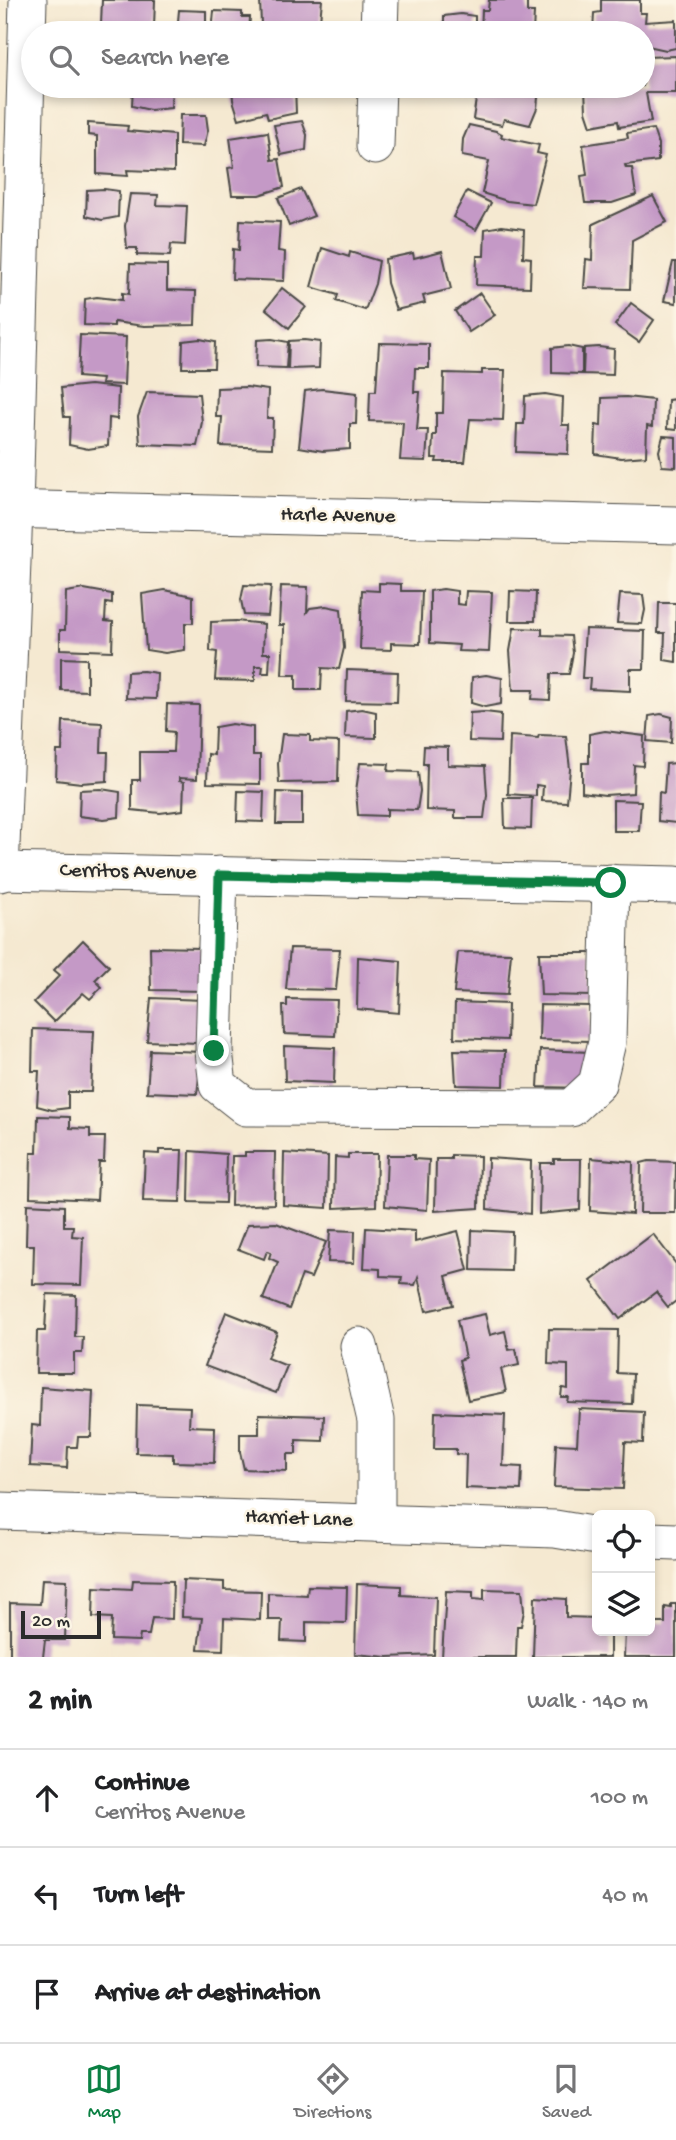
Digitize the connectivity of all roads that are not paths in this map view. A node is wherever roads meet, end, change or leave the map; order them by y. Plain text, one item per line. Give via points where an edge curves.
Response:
1 (28, 0) edge
2 (380, 0) edge
3 (27, 21) edge
4 (379, 21) edge
5 (24, 98) edge
6 (377, 98) edge
7 (375, 146) dead end
8 (7, 510) edge
9 (676, 525) edge
10 (0, 872) edge
11 (219, 875) junction
12 (611, 883) junction
13 (676, 885) edge
14 (359, 1346) dead end
15 (0, 1511) edge
16 (376, 1523) junction
17 (592, 1535) edge
18 (655, 1541) edge
19 (676, 1542) edge

1 - 3 street
2 - 4 street
5 - 8 street
6 - 7 street
8 - 9 street, Harle Avenue
8 - 10 street
10 - 11 street, Cerritos Avenue
11 - 12 street, Cerritos Avenue
11 - 12 street via 214,1051 218,1085 246,1107 571,1108 597,1084 607,1042
12 - 13 street, Cerritos Avenue
14 - 16 street via 376,1420
15 - 16 street, Harriet Lane
16 - 17 street, Harriet Lane via 555,1529
18 - 19 street

